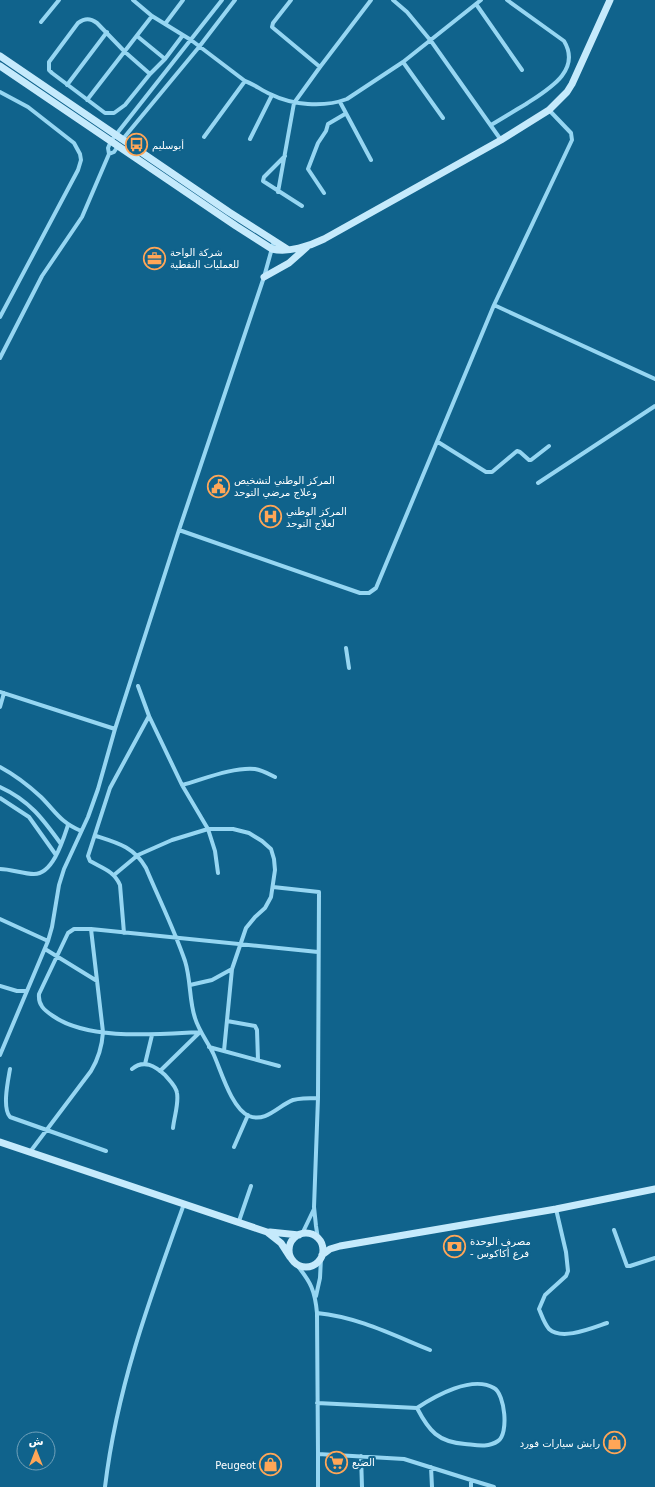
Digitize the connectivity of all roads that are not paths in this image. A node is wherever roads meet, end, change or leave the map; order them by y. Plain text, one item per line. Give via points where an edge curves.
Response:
1 (59, 0) edge
2 (134, 0) edge
3 (183, 0) edge
4 (222, 0) edge
5 (235, 0) edge
6 (291, 0) edge
7 (371, 0) edge
8 (393, 0) edge
9 (481, 0) edge
10 (507, 0) edge
11 (610, 0) edge
12 (476, 4) junction
13 (152, 16) junction
14 (41, 22) dead end
15 (165, 24) junction
16 (107, 32) junction
17 (183, 35) junction
18 (137, 36) junction
19 (191, 40) junction
20 (431, 41) junction
21 (199, 47) junction
22 (125, 52) junction
23 (0, 56) edge
24 (165, 59) junction
25 (403, 62) junction
26 (0, 66) edge
27 (320, 67) junction
28 (522, 70) dead end
29 (150, 74) junction
30 (245, 81) junction
31 (67, 85) junction
32 (0, 93) edge
33 (272, 95) junction
34 (87, 100) junction
35 (340, 102) junction
36 (294, 103) junction
37 (549, 110) junction
38 (345, 114) junction
39 (443, 118) dead end
40 (492, 125) junction
41 (113, 137) junction
42 (204, 137) dead end
43 (250, 139) dead end
44 (501, 140) junction
45 (121, 143) junction
46 (109, 154) junction
47 (284, 156) junction
48 (371, 160) dead end
49 (278, 192) junction
50 (324, 193) dead end
51 (302, 206) dead end
52 (274, 241) junction
53 (307, 247) junction
54 (272, 249) junction
55 (287, 249) junction
56 (264, 277) junction
57 (494, 305) junction
58 (0, 317) edge
59 (0, 358) edge
60 (655, 379) edge
61 (655, 406) edge
62 (438, 442) junction
63 (549, 446) dead end
64 (538, 482) dead end
65 (179, 530) junction
66 (346, 648) dead end
67 (349, 668) dead end
68 (138, 686) dead end
69 (2, 693) edge
70 (0, 708) edge
71 (149, 716) junction
72 (115, 729) junction
73 (0, 767) edge
74 (275, 777) dead end
75 (182, 785) junction
76 (0, 787) edge
77 (0, 798) edge
78 (42, 818) junction
79 (34, 824) junction
80 (68, 825) junction
81 (208, 829) junction
82 (81, 831) junction
83 (96, 836) junction
84 (61, 844) junction
85 (56, 855) junction
86 (138, 855) junction
87 (0, 869) edge
88 (218, 873) dead end
89 (114, 875) junction
90 (273, 887) junction
91 (0, 919) edge
92 (91, 929) junction
93 (124, 933) junction
94 (176, 938) junction
95 (48, 941) junction
96 (239, 944) junction
97 (45, 949) junction
98 (318, 952) junction
99 (56, 956) junction
100 (232, 969) junction
101 (97, 980) junction
102 (190, 984) junction
103 (0, 986) edge
104 (26, 991) junction
105 (227, 1021) junction
106 (103, 1032) junction
107 (201, 1032) junction
108 (152, 1035) junction
109 (209, 1047) junction
110 (224, 1051) junction
111 (0, 1055) edge
112 (258, 1060) junction
113 (145, 1064) junction
114 (279, 1066) dead end
115 (10, 1069) dead end
116 (132, 1069) dead end
117 (160, 1071) junction
118 (318, 1098) junction
119 (248, 1115) junction
120 (173, 1128) dead end
121 (46, 1129) junction
122 (0, 1142) edge
123 (234, 1147) dead end
124 (106, 1151) dead end
125 (30, 1152) junction
126 (251, 1186) dead end
127 (655, 1189) edge
128 (184, 1204) junction
129 (314, 1206) junction
130 (556, 1209) junction
131 (239, 1221) junction
132 (614, 1230) dead end
133 (267, 1232) junction
134 (301, 1234) junction
135 (320, 1241) junction
136 (340, 1246) junction
137 (322, 1256) junction
138 (290, 1257) junction
139 (655, 1258) edge
140 (296, 1264) junction
141 (316, 1297) junction
142 (317, 1313) junction
143 (607, 1323) dead end
144 (430, 1350) dead end
145 (317, 1403) junction
146 (417, 1408) junction
147 (318, 1454) junction
148 (361, 1456) junction
149 (431, 1467) junction
150 (471, 1480) junction
151 (105, 1487) edge
152 (318, 1487) edge
153 (362, 1487) edge
154 (432, 1487) edge
155 (471, 1487) edge
156 (494, 1487) edge

1 - 14 street
2 - 13 street
3 - 15 street
4 - 19 street
5 - 21 street
6 - 27 street via 272,27
7 - 27 street
8 - 20 street via 407,12
9 - 12 street
10 - 40 street via 564,41 570,55 565,70 554,84
11 - 37 main road via 572,84
12 - 20 street
12 - 28 street
13 - 15 street
13 - 18 street
15 - 17 street
16 - 22 street
16 - 31 street
16 - 31 street via 92,19 82,20 50,58 49,70
17 - 19 street
17 - 24 street
18 - 22 street
18 - 24 street
19 - 21 street
19 - 41 street
20 - 25 street
20 - 40 street
21 - 30 street
21 - 45 street
22 - 29 street
22 - 34 street
23 - 41 main road
24 - 29 street
25 - 35 street
25 - 39 street
26 - 41 main road
27 - 36 street
29 - 34 street via 125,105 114,113 105,113
30 - 33 street
30 - 42 street
31 - 34 street
32 - 58 street via 28,107 74,143 81,160
33 - 36 street
33 - 43 street
35 - 36 street
35 - 38 street
36 - 47 street
37 - 44 main road
37 - 57 street via 571,133 572,140
38 - 48 street
38 - 50 street via 328,124 308,169
40 - 44 street
41 - 45 main road
41 - 46 street via 108,148
44 - 53 main road
45 - 46 street
45 - 52 main road
45 - 54 main road
46 - 59 street via 82,217 42,276
47 - 49 street
47 - 49 street via 263,179 264,183
49 - 51 street
52 - 54 street
52 - 55 main road
53 - 55 main road
53 - 56 main road via 289,263
54 - 55 main road
54 - 56 street
56 - 65 street
57 - 60 street
57 - 62 street
61 - 64 street
62 - 63 street via 489,473 517,451 531,460
62 - 65 street via 378,584 369,593 360,593
65 - 72 street
66 - 67 street
68 - 71 street
69 - 70 street
69 - 72 street
71 - 75 street
71 - 83 street via 110,788
72 - 82 street via 98,789
73 - 80 street via 31,788
74 - 75 street via 255,769 240,770
75 - 81 street
76 - 78 street via 24,801
77 - 79 street via 17,808
78 - 79 street
78 - 84 street
79 - 85 street
80 - 82 street
80 - 84 street
81 - 86 street via 172,840
81 - 88 street
81 - 90 street via 233,829 249,833 271,849 275,870
82 - 95 street via 61,877
83 - 86 street via 122,845
83 - 89 street via 89,859
84 - 85 street
85 - 87 street via 49,867 39,874
86 - 89 street
86 - 94 street
89 - 93 street via 120,884
90 - 96 street via 268,903 249,923
90 - 98 street via 319,892
91 - 95 street
92 - 93 street
92 - 99 street via 71,930
92 - 101 street
93 - 94 street
94 - 96 street
94 - 102 street
95 - 97 street
96 - 98 street
96 - 100 street
97 - 99 street
97 - 104 street
98 - 118 street
99 - 101 street
99 - 106 street via 39,994 42,1008 67,1024
100 - 102 street via 212,980
100 - 105 street
101 - 106 street
102 - 107 street via 192,1007
103 - 104 street
104 - 111 street
105 - 110 street
105 - 112 street via 256,1026
106 - 108 street
106 - 121 street via 102,1049 92,1071
107 - 108 street
107 - 109 street
107 - 117 street
108 - 113 street
109 - 110 street
109 - 119 street via 230,1093
110 - 112 street
112 - 114 street
113 - 116 street
113 - 117 street
115 - 121 street via 7,1114 14,1119
117 - 120 street via 177,1092
118 - 119 street via 292,1100 263,1117
118 - 129 street
119 - 123 street
121 - 124 street
121 - 125 street
122 - 125 main road
125 - 128 main road
126 - 131 street
127 - 130 main road
128 - 131 main road
128 - 151 street via 147,1305 128,1369
129 - 134 street
129 - 135 street
130 - 136 main road
130 - 143 street via 568,1271 566,1276 545,1295 539,1309 544,1321 548,1328 560,1333 578,1333
131 - 133 main road
132 - 139 street via 627,1266
133 - 134 main road
133 - 138 main road via 281,1243
134 - 135 main road via 311,1234
134 - 138 main road via 290,1244
135 - 136 main road
135 - 137 main road
136 - 137 main road via 330,1249
137 - 140 main road via 315,1265
137 - 141 street
138 - 140 main road
140 - 141 street via 310,1283
141 - 142 street
142 - 144 street via 367,1323
142 - 145 street
145 - 146 street
145 - 147 street
146 - 146 street via 459,1386 487,1385 494,1388 500,1397 505,1428 503,1436 492,1444 452,1443 434,1435
147 - 148 street
147 - 152 street
148 - 149 street via 404,1459
148 - 153 street
149 - 150 street
149 - 154 street
150 - 155 street
150 - 156 street

